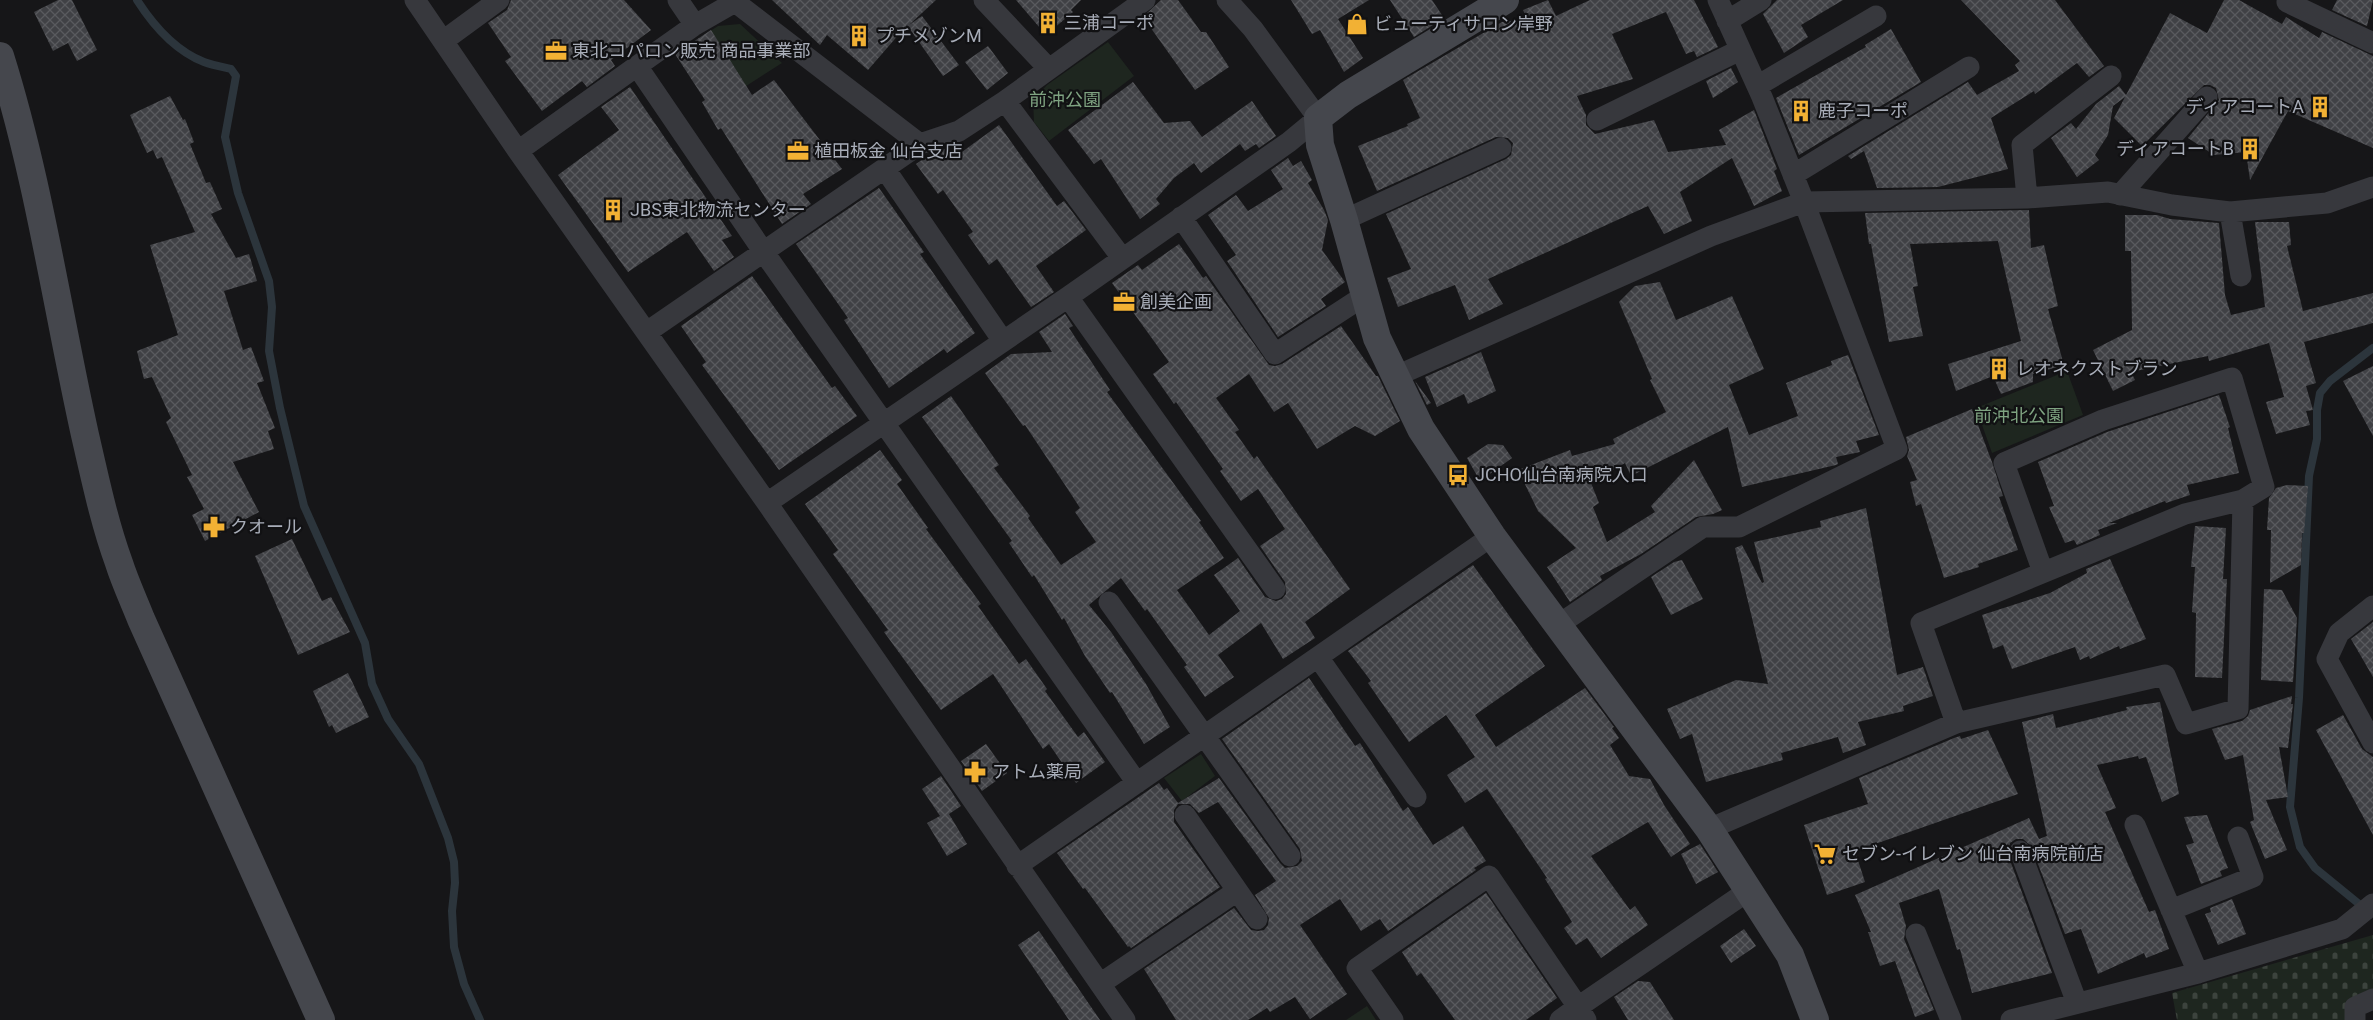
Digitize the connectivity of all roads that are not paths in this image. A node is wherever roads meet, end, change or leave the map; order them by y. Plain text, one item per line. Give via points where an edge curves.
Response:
1 (415, 0) edge
2 (499, 0) edge
3 (678, 0) edge
4 (984, 0) edge
5 (1145, 0) edge
6 (1227, 0) edge
7 (1504, 0) edge
8 (1718, 0) edge
9 (1761, 0) edge
10 (2287, 2) dead end
11 (1876, 16) dead end
12 (1728, 21) junction
13 (694, 25) junction
14 (444, 41) junction
15 (2373, 43) edge
16 (1740, 50) junction
17 (0, 56) edge
18 (637, 66) junction
19 (1969, 67) dead end
20 (1049, 69) junction
21 (2111, 76) dead end
22 (1757, 86) junction
23 (2207, 97) dead end
24 (1005, 102) junction
25 (1318, 118) junction
26 (1597, 120) dead end
27 (920, 144) junction
28 (1501, 148) dead end
29 (518, 151) junction
30 (884, 169) junction
31 (1793, 175) junction
32 (2373, 187) edge
33 (2120, 195) junction
34 (2027, 198) junction
35 (1804, 202) junction
36 (2230, 212) junction
37 (1181, 217) junction
38 (1344, 220) junction
39 (763, 251) junction
40 (1122, 258) junction
41 (2241, 276) dead end
42 (1364, 296) junction
43 (1068, 297) junction
44 (647, 332) junction
45 (1004, 341) junction
46 (1394, 377) junction
47 (884, 423) junction
48 (2243, 500) junction
49 (767, 503) junction
50 (1492, 536) junction
51 (2043, 572) junction
52 (1275, 589) dead end
53 (1109, 602) dead end
54 (2373, 606) edge
55 (1558, 625) junction
56 (1318, 657) junction
57 (1956, 723) junction
58 (1204, 736) junction
59 (2373, 743) edge
60 (1136, 784) junction
61 (1416, 797) dead end
62 (1184, 815) dead end
63 (2135, 825) dead end
64 (1709, 829) junction
65 (2238, 838) dead end
66 (2020, 851) dead end
67 (1290, 856) dead end
68 (1017, 866) junction
69 (1237, 891) junction
70 (1748, 891) junction
71 (2373, 904) edge
72 (2171, 910) junction
73 (1256, 919) dead end
74 (1916, 934) dead end
75 (2198, 973) junction
76 (1100, 984) junction
77 (2373, 999) edge
78 (2077, 1003) junction
79 (1582, 1014) edge
80 (321, 1020) edge
81 (1125, 1020) edge
82 (1393, 1020) edge
83 (1560, 1020) edge
84 (1815, 1020) edge
85 (1951, 1020) edge
86 (2012, 1020) edge
87 (2355, 1020) edge

1 - 14 street
2 - 14 street
3 - 13 street
4 - 20 street
5 - 20 street
6 - 25 street via 1253,29
7 - 25 street via 1348,95
8 - 12 street
9 - 12 street
10 - 15 street
11 - 22 street
12 - 16 street
13 - 18 street
13 - 27 street via 735,2
14 - 29 street
16 - 22 street
16 - 26 street
17 - 80 street via 17,110 100,499 118,562
18 - 29 street
18 - 39 street
19 - 31 street
20 - 24 street
21 - 34 street via 2022,145
22 - 31 street
23 - 33 street
24 - 27 street via 959,131
24 - 40 street
25 - 37 street
25 - 38 street via 1320,145
27 - 30 street
28 - 38 street
29 - 44 street
30 - 39 street
30 - 45 street
31 - 35 street
32 - 36 street via 2327,203
33 - 34 street via 2108,192
33 - 36 street
34 - 35 street
35 - 46 street via 1712,236
35 - 55 street via 1897,449 1739,526 1703,526
36 - 41 street
37 - 40 street
37 - 42 street via 1276,354
38 - 42 street
39 - 44 street
39 - 47 street
40 - 43 street
42 - 46 street via 1376,338
43 - 45 street
43 - 52 street
44 - 49 street
45 - 47 street
46 - 50 street via 1421,429
47 - 49 street
47 - 60 street
48 - 51 street via 2185,514
48 - 51 street via 2264,486 2232,378 2103,420 2004,463
48 - 57 street via 2238,709 2186,724 2165,675
49 - 68 street
50 - 55 street
50 - 56 street
51 - 57 street via 1921,623
53 - 58 street
54 - 59 street via 2339,633 2327,659
55 - 64 street
56 - 58 street
56 - 61 street
57 - 64 street
58 - 60 street
58 - 67 street
60 - 68 street
62 - 69 street
63 - 72 street
64 - 70 street
65 - 72 street via 2253,877
66 - 78 street
68 - 76 street
69 - 73 street
69 - 76 street
70 - 79 street
70 - 84 street via 1790,955
71 - 75 street via 2342,929
72 - 75 street
74 - 85 street
75 - 78 street
76 - 81 street
77 - 87 street via 2355,1007
78 - 86 street
79 - 82 street via 1489,876 1357,968
79 - 83 street

